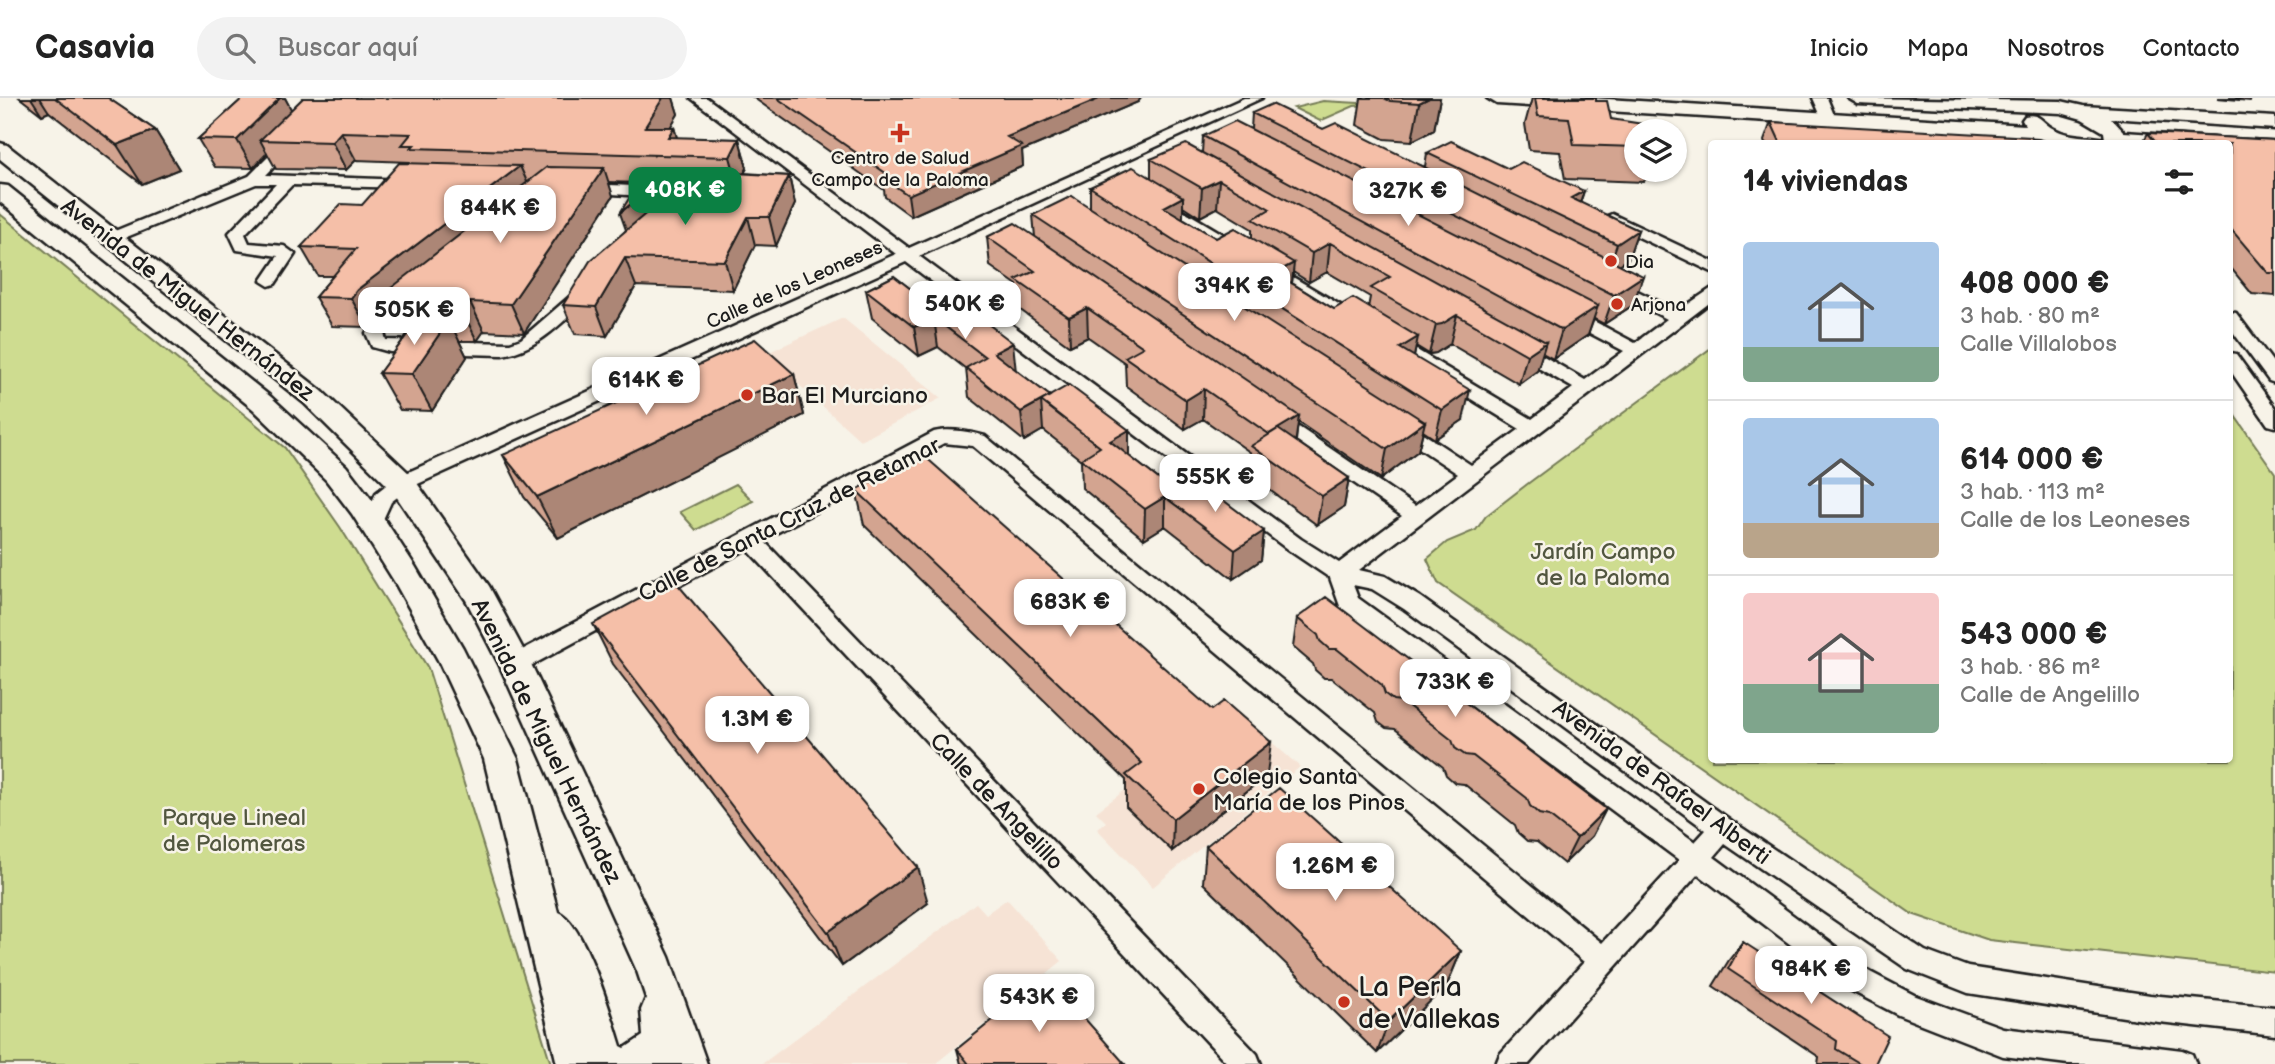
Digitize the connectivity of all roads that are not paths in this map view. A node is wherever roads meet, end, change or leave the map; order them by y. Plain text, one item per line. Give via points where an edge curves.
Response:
1 (698, 98) edge
2 (1219, 98) edge
3 (1255, 98) edge
4 (1497, 98) edge
5 (1820, 98) edge
6 (1858, 98) edge
7 (2041, 108) junction
8 (2078, 110) junction
9 (1829, 120) junction
10 (2275, 122) edge
11 (1208, 126) junction
12 (305, 127) edge
13 (2044, 132) junction
14 (2064, 140) edge
15 (2107, 140) edge
16 (0, 149) edge
17 (1104, 167) junction
18 (1120, 178) edge
19 (254, 179) junction
20 (288, 180) junction
21 (430, 184) edge
22 (566, 189) edge
23 (1140, 190) edge
24 (0, 191) edge
25 (671, 192) edge
26 (803, 194) dead end
27 (827, 195) junction
28 (1044, 195) junction
29 (1064, 209) edge
30 (1597, 212) edge
31 (988, 220) junction
32 (1004, 232) edge
33 (111, 238) junction
34 (907, 256) junction
35 (1708, 265) edge
36 (1596, 277) edge
37 (269, 281) dead end
38 (594, 284) edge
39 (418, 294) edge
40 (1708, 296) edge
41 (1552, 306) edge
42 (1679, 318) junction
43 (2233, 321) edge
44 (1501, 340) edge
45 (1637, 351) junction
46 (2233, 362) edge
47 (2275, 377) edge
48 (1586, 388) junction
49 (1258, 408) edge
50 (1379, 413) edge
51 (2275, 421) edge
52 (1534, 429) junction
53 (1473, 475) junction
54 (402, 483) junction
55 (1414, 515) junction
56 (372, 523) junction
57 (748, 537) junction
58 (1339, 574) junction
59 (515, 664) junction
60 (1723, 829) junction
61 (1697, 858) junction
62 (536, 901) junction
63 (1603, 961) junction
64 (656, 970) junction
65 (2275, 1021) edge
66 (577, 1064) edge
67 (613, 1064) edge
68 (635, 1064) edge
69 (687, 1064) edge
70 (1247, 1064) edge
71 (1510, 1064) edge
72 (2182, 1064) edge

1 - 27 street
2 - 11 street
3 - 11 street, Calle de los Leoneses
4 - 9 street
5 - 9 street
6 - 7 street
7 - 8 street
7 - 13 street via 2031,115 2033,124
8 - 10 street
8 - 15 street via 2114,131
9 - 13 street
11 - 17 street, Calle de los Leoneses
12 - 19 street
13 - 14 street
16 - 33 street, Avenida de Miguel Hernández
17 - 18 street
17 - 28 street, Calle de los Leoneses
19 - 20 street
19 - 33 street
20 - 21 street
20 - 37 street via 237,233 243,247 278,249 287,254
22 - 25 street
23 - 52 street
24 - 56 street, Avenida de Miguel Hernández via 262,403 336,473
26 - 27 street
27 - 34 street
28 - 29 street
28 - 31 street, Calle de los Leoneses
30 - 35 street
31 - 32 street
31 - 34 street, Calle de los Leoneses
33 - 54 street, Avenida de Miguel Hernández via 313,397
34 - 54 street, Calle de los Leoneses
34 - 58 street
36 - 42 street
38 - 39 street via 527,343 514,348 404,348 378,343 375,333 381,325
40 - 42 street
41 - 45 street
42 - 45 street
43 - 47 street
44 - 48 street
45 - 48 street
46 - 51 street
48 - 52 street
49 - 55 street
50 - 53 street
52 - 53 street
53 - 55 street
54 - 56 street via 383,498
54 - 59 street, Avenida de Miguel Hernández via 478,594
55 - 58 street
56 - 62 street, Avenida de Miguel Hernández via 452,657 501,759
57 - 59 street, Calle de Santa Cruz de Retamar
57 - 63 street, Calle de Santa Cruz de Retamar via 941,436 978,440
57 - 70 street, Calle de Angelillo
58 - 60 street, Avenida de Rafael Alberti via 1378,582 1412,603
58 - 61 street, Avenida de Rafael Alberti via 1349,603
59 - 64 street, Avenida de Miguel Hernández
60 - 61 street
60 - 65 street, Avenida de Rafael Alberti via 1916,960 1968,980 2150,1008
61 - 63 street
61 - 72 street, Avenida de Rafael Alberti via 1860,981 1908,1006 2003,1042
62 - 66 street, Avenida de Miguel Hernández
62 - 67 street, Avenida de Miguel Hernández via 571,959 605,1059
63 - 71 street
64 - 68 street, Avenida de Miguel Hernández via 664,1044 647,1060
64 - 69 street, Avenida de Miguel Hernández

